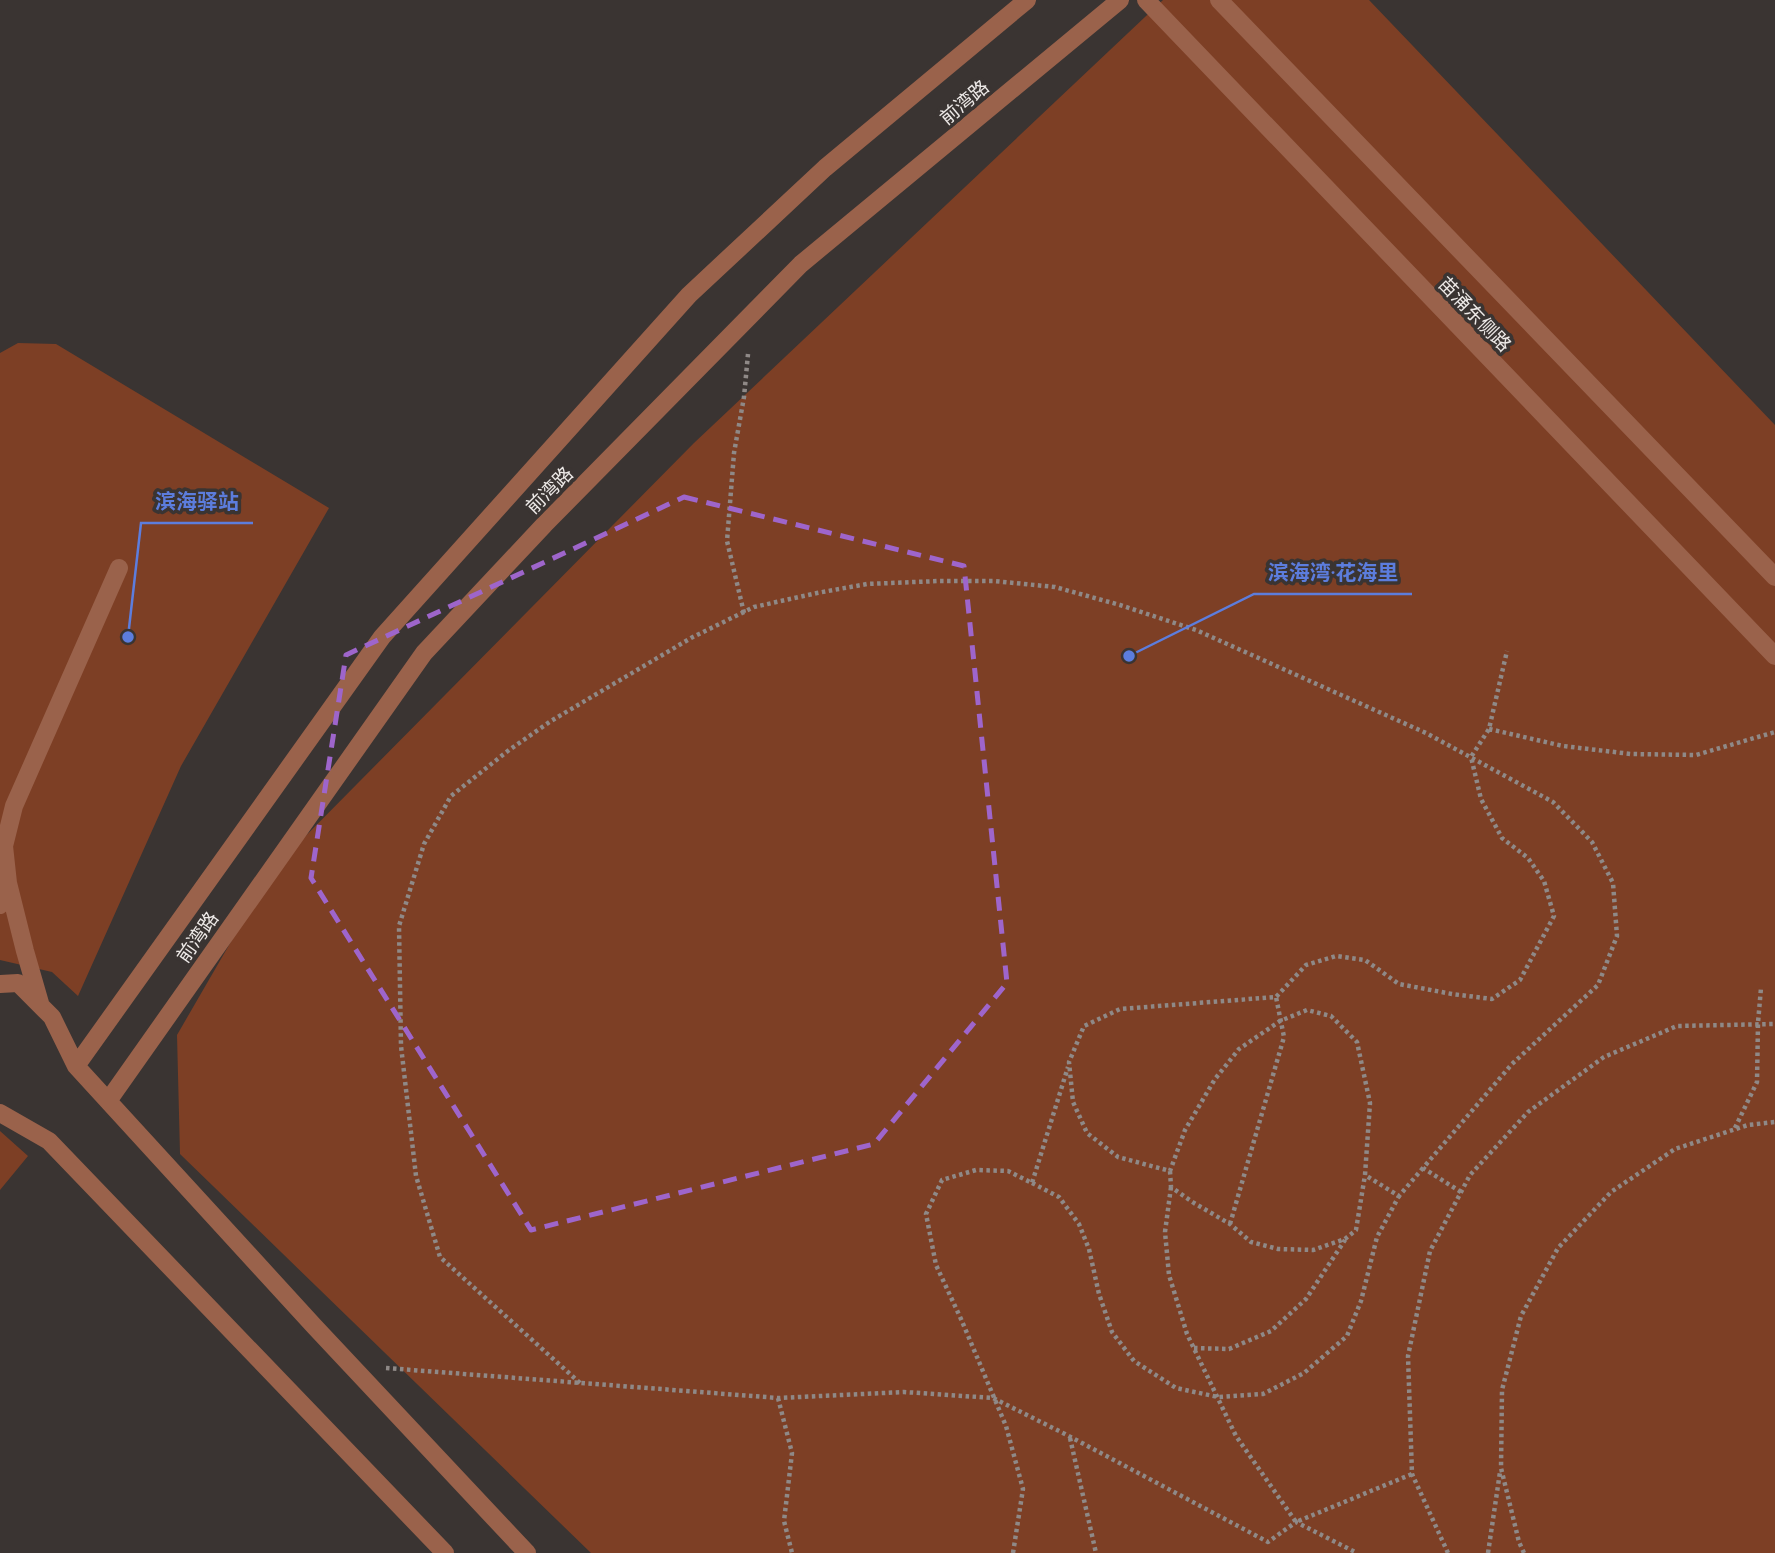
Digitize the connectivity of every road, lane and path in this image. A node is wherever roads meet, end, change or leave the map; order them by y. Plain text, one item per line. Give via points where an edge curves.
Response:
1 (1027, 0) edge
2 (1120, 0) edge
3 (1146, 0) edge
4 (1219, 0) edge
5 (751, 315) junction
6 (119, 568) dead end
7 (1775, 577) edge
8 (744, 612) junction
9 (1507, 651) dead end
10 (1775, 656) edge
11 (1489, 729) junction
12 (1775, 732) edge
13 (1471, 757) junction
14 (8, 883) junction
15 (0, 905) edge
16 (0, 984) edge
17 (1761, 988) dead end
18 (1276, 997) junction
19 (41, 1006) junction
20 (1280, 1021) junction
21 (1758, 1023) junction
22 (1775, 1024) edge
23 (1069, 1062) junction
24 (76, 1066) junction
25 (108, 1101) junction
26 (0, 1113) edge
27 (1775, 1122) edge
28 (1734, 1129) junction
29 (1423, 1168) junction
30 (1170, 1171) junction
31 (1365, 1175) junction
32 (1032, 1182) junction
33 (1171, 1187) junction
34 (1461, 1192) junction
35 (1399, 1196) junction
36 (1230, 1224) junction
37 (1345, 1240) junction
38 (1194, 1348) junction
39 (350, 1365) junction
40 (580, 1383) junction
41 (778, 1398) junction
42 (993, 1398) junction
43 (1070, 1437) junction
44 (1501, 1468) junction
45 (1412, 1474) junction
46 (1296, 1522) junction
47 (445, 1553) edge
48 (527, 1553) edge
49 (792, 1553) edge
50 (1013, 1553) edge
51 (1096, 1553) edge
52 (1357, 1553) edge
53 (1448, 1553) edge
54 (1488, 1553) edge
55 (1524, 1553) edge

1 - 24 street, 前湾路 via 825,169 689,295 391,626
2 - 5 street, 前湾路 via 801,264
3 - 10 street, 苗涌东侧路
4 - 7 street, 苗涌东侧路
5 - 8 path via 727,541
5 - 25 street, 前湾路 via 424,653
6 - 14 street via 14,806 4,846
8 - 13 path via 867,584 994,581 1055,587 1196,630
8 - 40 path via 551,721 451,796 424,844 399,926 401,1046 416,1176 440,1257
9 - 11 path
11 - 12 path via 1563,746 1696,755
11 - 13 path
13 - 18 path via 1481,799 1503,838 1528,858 1544,881 1554,916 1520,980 1492,999 1465,996 1399,984 1365,960 1336,956 1306,965
13 - 29 path via 1553,802 1592,842 1613,883 1617,936 1598,985 1512,1064
14 - 15 street
14 - 19 street
16 - 19 street via 18,983
17 - 21 path
18 - 20 path
18 - 23 path via 1120,1009 1084,1026
19 - 24 street via 52,1017
20 - 30 path via 1239,1049 1215,1079 1185,1130
20 - 31 path via 1307,1010 1331,1016 1357,1042 1370,1103
20 - 36 path via 1284,1037
21 - 22 path
21 - 28 path via 1758,1082
21 - 34 path via 1677,1026 1604,1057 1528,1112 1470,1175
23 - 30 path via 1073,1102 1087,1133 1118,1157
23 - 32 path
24 - 25 street
25 - 39 street
26 - 47 street via 49,1141
27 - 28 path
28 - 44 path via 1675,1150 1611,1192 1558,1248 1521,1316 1502,1390
29 - 34 path
29 - 35 path
30 - 33 path
31 - 35 path
31 - 37 path via 1356,1230
32 - 35 path, bridge via 1059,1197 1079,1224 1112,1332 1134,1361 1175,1388 1218,1396 1263,1394 1304,1373 1347,1336 1377,1237
32 - 42 path via 1009,1171 976,1170 942,1180 926,1214 936,1265
33 - 36 path
33 - 38 path via 1165,1232 1169,1275
34 - 45 path via 1430,1251 1408,1356
36 - 37 path via 1251,1242 1278,1249 1313,1250
37 - 38 path via 1306,1299 1271,1331 1229,1349
38 - 46 path via 1236,1436
39 - 40 path
39 - 48 street
40 - 41 path
41 - 42 path via 904,1392
41 - 49 path via 792,1453 784,1521
42 - 43 path
42 - 50 path via 1006,1426 1023,1489
43 - 46 path via 1268,1542
43 - 51 path
44 - 54 path
44 - 55 path
45 - 46 path
45 - 53 path
46 - 52 path

